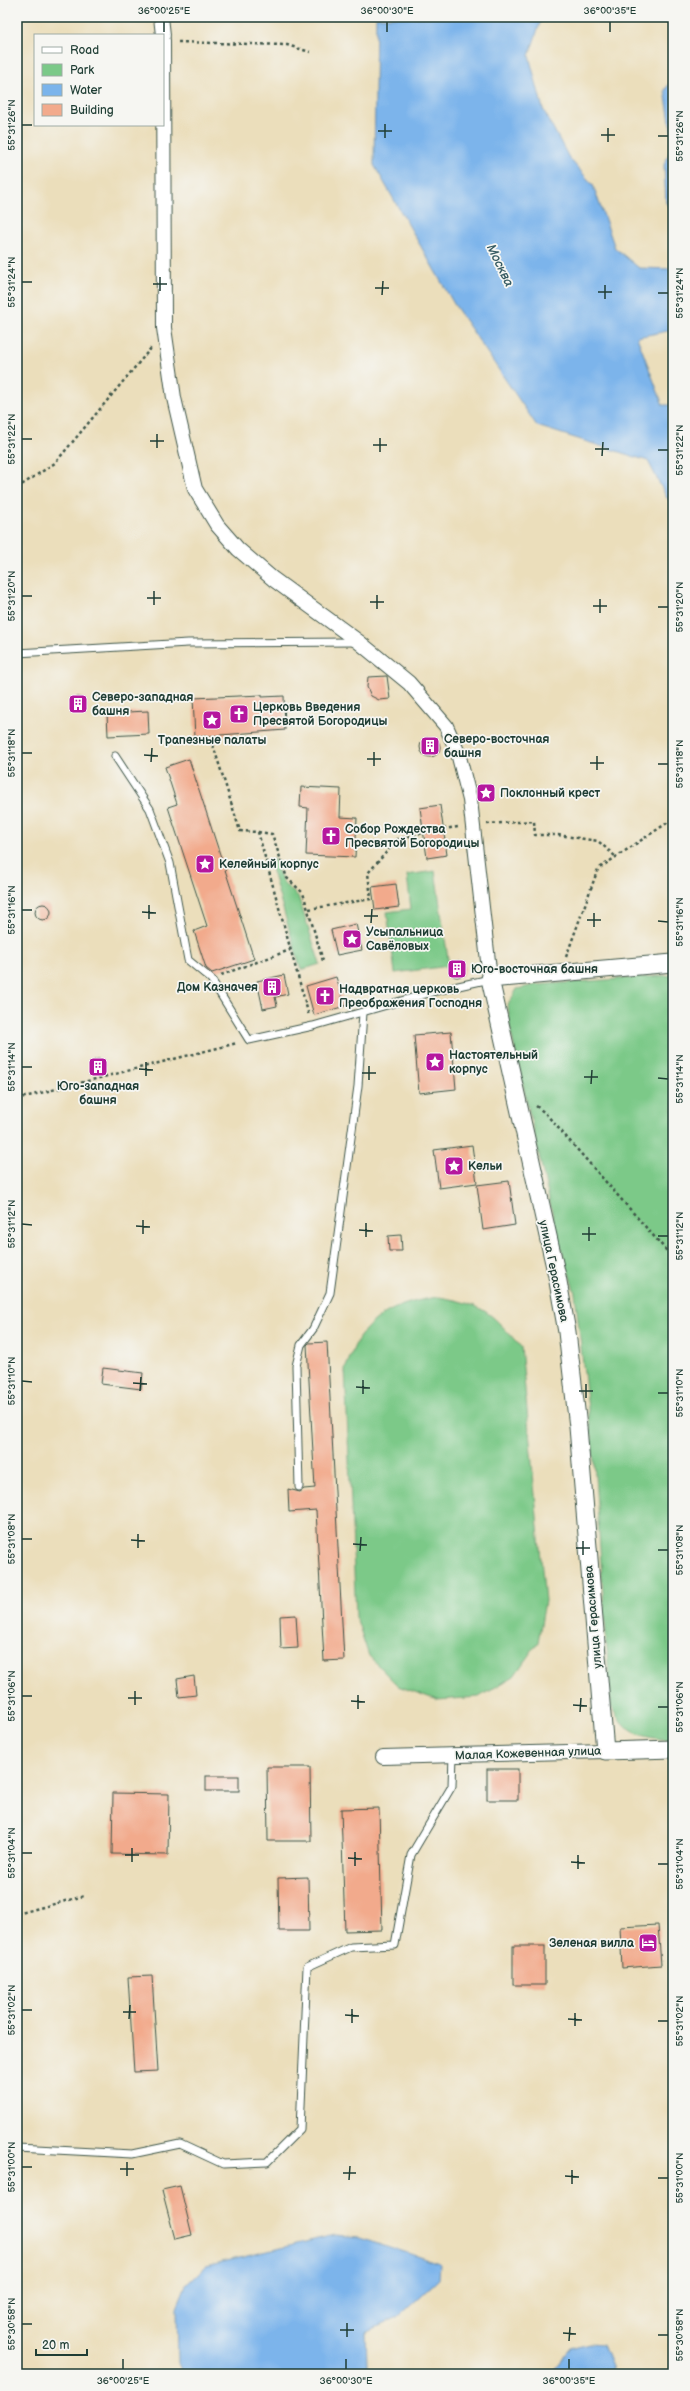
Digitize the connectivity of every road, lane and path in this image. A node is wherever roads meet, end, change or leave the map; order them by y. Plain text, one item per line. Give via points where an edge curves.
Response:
1 (161, 17) edge
2 (163, 34) edge
3 (164, 41) edge
4 (310, 52) dead end
5 (163, 126) edge
6 (164, 328) junction
7 (17, 488) edge
8 (359, 642) junction
9 (17, 653) edge
10 (214, 744) dead end
11 (115, 756) dead end
12 (673, 819) edge
13 (501, 823) dead end
14 (439, 829) dead end
15 (258, 832) junction
16 (616, 857) junction
17 (309, 909) junction
18 (290, 950) junction
19 (323, 961) dead end
20 (673, 963) edge
21 (566, 971) junction
22 (211, 979) junction
23 (490, 979) junction
24 (363, 1013) junction
25 (313, 1026) junction
26 (249, 1040) junction
27 (17, 1099) edge
28 (534, 1105) dead end
29 (673, 1258) edge
30 (299, 1487) dead end
31 (673, 1749) edge
32 (605, 1751) junction
33 (453, 1755) junction
34 (384, 1757) dead end
35 (84, 1896) dead end
36 (17, 1914) edge
37 (17, 2148) edge

1 - 2 street
3 - 4 path via 287,45
5 - 6 street
6 - 7 path via 143,360 55,463
6 - 8 street via 174,398 195,489 205,507 238,549 273,579
8 - 9 lane via 188,643
8 - 23 street via 427,702 446,726 458,753 470,800
10 - 15 path via 240,831
11 - 22 lane via 150,809 170,862 188,960
12 - 16 path
13 - 16 path via 534,821 535,835 558,835 598,841
14 - 17 path via 398,839 368,873 371,898
15 - 17 path via 272,834 287,878 303,892
15 - 18 path
16 - 21 path via 598,869 567,952
17 - 19 path
18 - 22 path
18 - 25 path
20 - 21 street
21 - 23 street
22 - 26 lane
23 - 24 lane via 436,991
23 - 32 street, улица Герасимова via 557,1276 567,1332 577,1420
24 - 25 lane
24 - 30 lane via 358,1086 330,1293 301,1346 296,1366
25 - 26 lane
26 - 27 path
28 - 29 path via 545,1113
31 - 32 street, Малая Кожевенная улица
32 - 33 street, Малая Кожевенная улица
33 - 34 street, Малая Кожевенная улица
33 - 37 lane via 452,1786 411,1855 395,1945 350,1947 307,1967 300,2129 267,2162 223,2164 180,2144 132,2154
35 - 36 path

